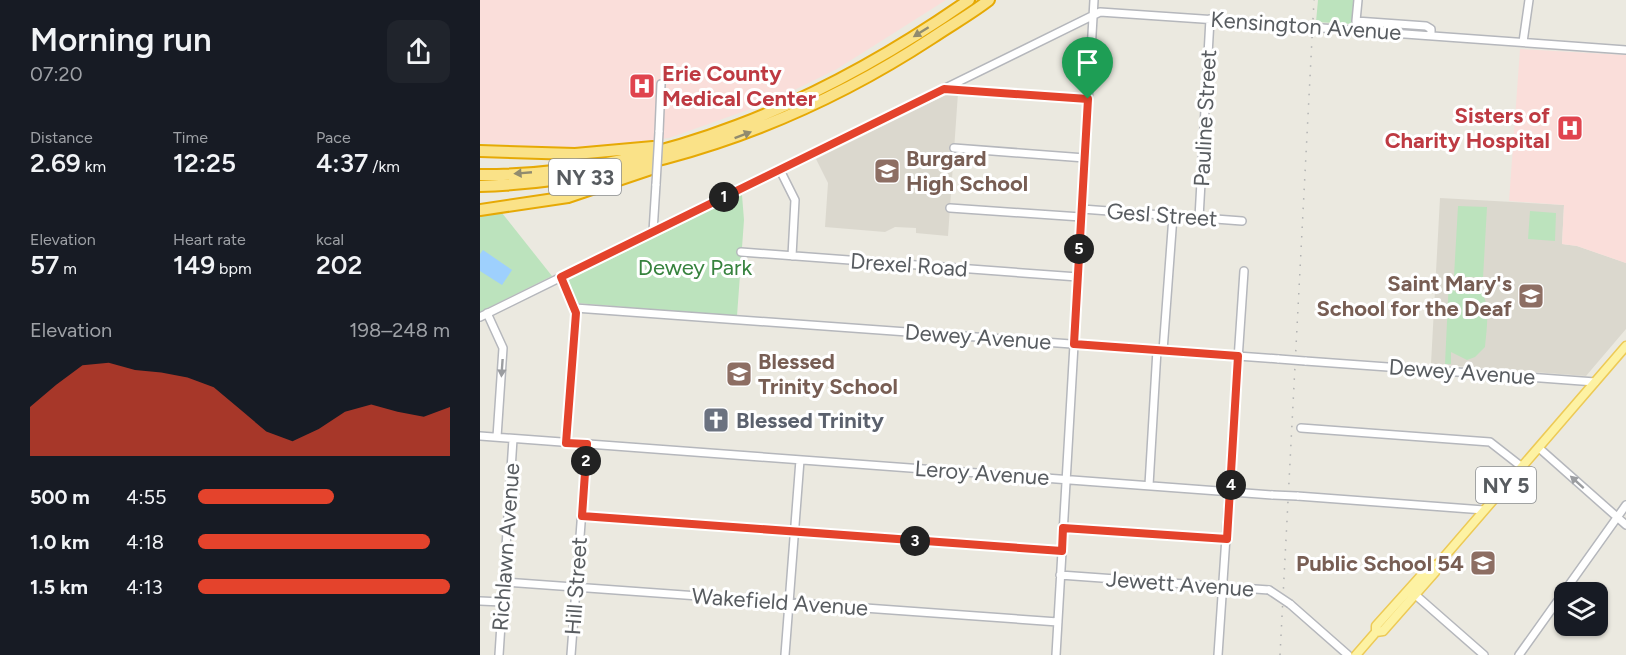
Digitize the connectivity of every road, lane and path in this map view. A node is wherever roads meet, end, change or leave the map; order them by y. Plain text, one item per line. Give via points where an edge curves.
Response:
1 (969, 0) edge
2 (989, 0) edge
3 (1094, 0) edge
4 (1358, 0) edge
5 (1529, 0) edge
6 (1093, 15) junction
7 (1210, 19) junction
8 (1068, 28) junction
9 (1431, 36) junction
10 (1092, 38) junction
11 (1523, 42) junction
12 (1626, 50) edge
13 (662, 84) dead end
14 (944, 89) junction
15 (1088, 99) junction
16 (954, 148) dead end
17 (685, 149) junction
18 (480, 151) edge
19 (1085, 158) junction
20 (780, 170) junction
21 (480, 175) edge
22 (480, 186) edge
23 (950, 208) dead end
24 (1082, 209) junction
25 (480, 210) edge
26 (1173, 216) junction
27 (1081, 218) junction
28 (1199, 218) junction
29 (1242, 221) dead end
30 (653, 232) junction
31 (741, 252) dead end
32 (792, 256) junction
33 (1244, 271) dead end
34 (561, 277) junction
35 (1078, 277) junction
36 (575, 308) junction
37 (483, 315) edge
38 (1074, 344) junction
39 (1626, 346) edge
40 (1160, 350) junction
41 (1238, 356) junction
42 (1595, 382) junction
43 (1301, 428) dead end
44 (480, 436) edge
45 (496, 437) junction
46 (513, 439) junction
47 (566, 443) junction
48 (587, 444) junction
49 (1539, 448) junction
50 (800, 460) junction
51 (1522, 467) junction
52 (1066, 479) junction
53 (1149, 486) junction
54 (1230, 491) junction
55 (1626, 505) edge
56 (1484, 510) junction
57 (582, 516) junction
58 (1616, 516) junction
59 (1626, 525) edge
60 (1063, 528) junction
61 (794, 532) junction
62 (1227, 539) junction
63 (1062, 551) junction
64 (1060, 574) junction
65 (504, 582) junction
66 (1223, 587) junction
67 (576, 588) junction
68 (1412, 592) junction
69 (480, 601) edge
70 (502, 602) junction
71 (789, 603) junction
72 (1058, 622) junction
73 (499, 655) edge
74 (571, 655) edge
75 (785, 655) edge
76 (1056, 655) edge
77 (1218, 655) edge
78 (1348, 655) edge
79 (1356, 655) edge
80 (1484, 655) edge
81 (1519, 655) edge

1 -> 17 highway, NY 33 via 880,58 790,105
17 -> 2 highway, NY 33 via 767,126 847,89
3 - 6 street
4 - 9 street via 1356,21 1426,26 1431,29
5 - 11 street
6 - 7 street, Kensington Avenue via 1100,12
6 - 8 street, Kensington Avenue
6 - 10 street
7 - 9 street, Kensington Avenue, bridge
7 - 28 street, Pauline Street
8 - 10 street via 1085,27
8 - 14 street, Kensington Avenue
9 - 11 street, Kensington Avenue
10 - 15 street
11 - 12 street, Kensington Avenue
13 - 30 street, bridge
14 - 15 street
14 - 20 street, Kensington Avenue
15 - 19 street
16 - 19 street
17 - 18 highway via 584,154
17 -> 21 highway, NY 33 via 554,170
17 - 22 highway, NY 33 via 576,178
17 - 25 highway via 568,197
19 - 24 street
20 - 30 street, Kensington Avenue
20 - 32 street via 795,200
23 - 27 street
24 - 26 street, Gesl Street
24 - 27 street
26 - 28 street, Gesl Street
26 - 40 street
27 - 35 street
28 - 29 street, Gesl Street
30 - 34 street, Kensington Avenue
31 - 32 street, Drexel Road
32 - 35 street, Drexel Road
33 - 41 street
34 - 36 street
34 - 37 street, Kensington Avenue
35 - 38 street
36 - 38 street, Dewey Avenue
36 - 47 street
37 -> 45 street via 503,348
38 - 40 street, Dewey Avenue
38 - 52 street
39 - 42 main road, NY 5
40 - 41 street, Dewey Avenue
40 - 53 street
41 - 42 street, Dewey Avenue, bridge
41 - 54 street
42 - 49 main road, NY 5
43 - 51 street via 1490,442
44 - 45 street, Leroy Avenue
45 - 46 street, Leroy Avenue
46 - 47 street, Leroy Avenue
46 - 65 street, Richlawn Avenue
47 - 48 street, Leroy Avenue
48 - 50 street, Leroy Avenue
48 - 57 street, Hill Street
49 - 51 main road, NY 5
58 -> 49 street
50 - 52 street, Leroy Avenue
50 - 61 street
51 - 56 main road, NY 5
52 - 53 street, Leroy Avenue
52 - 60 street
53 - 54 street, Leroy Avenue
54 - 56 street, Leroy Avenue, bridge
54 - 62 street
55 - 58 street
56 - 68 main road, NY 5 via 1438,564 1429,567
57 - 61 street
57 - 67 street, Hill Street
58 - 59 street
58 - 81 street
60 - 62 street
60 - 63 street
61 - 63 street
61 - 71 street
62 - 66 street
63 - 64 street
64 - 66 street, Jewett Avenue
64 - 72 street
65 - 67 street, Wakefield Avenue
65 - 70 street, Richlawn Avenue
66 - 77 street
66 - 78 street, Jewett Avenue, bridge via 1269,590
67 - 71 street, Wakefield Avenue
67 - 74 street, Hill Street
68 - 79 main road, NY 5
68 - 80 street
69 - 70 street
70 - 73 street, Richlawn Avenue
71 - 72 street, Wakefield Avenue
71 - 75 street
72 - 76 street

